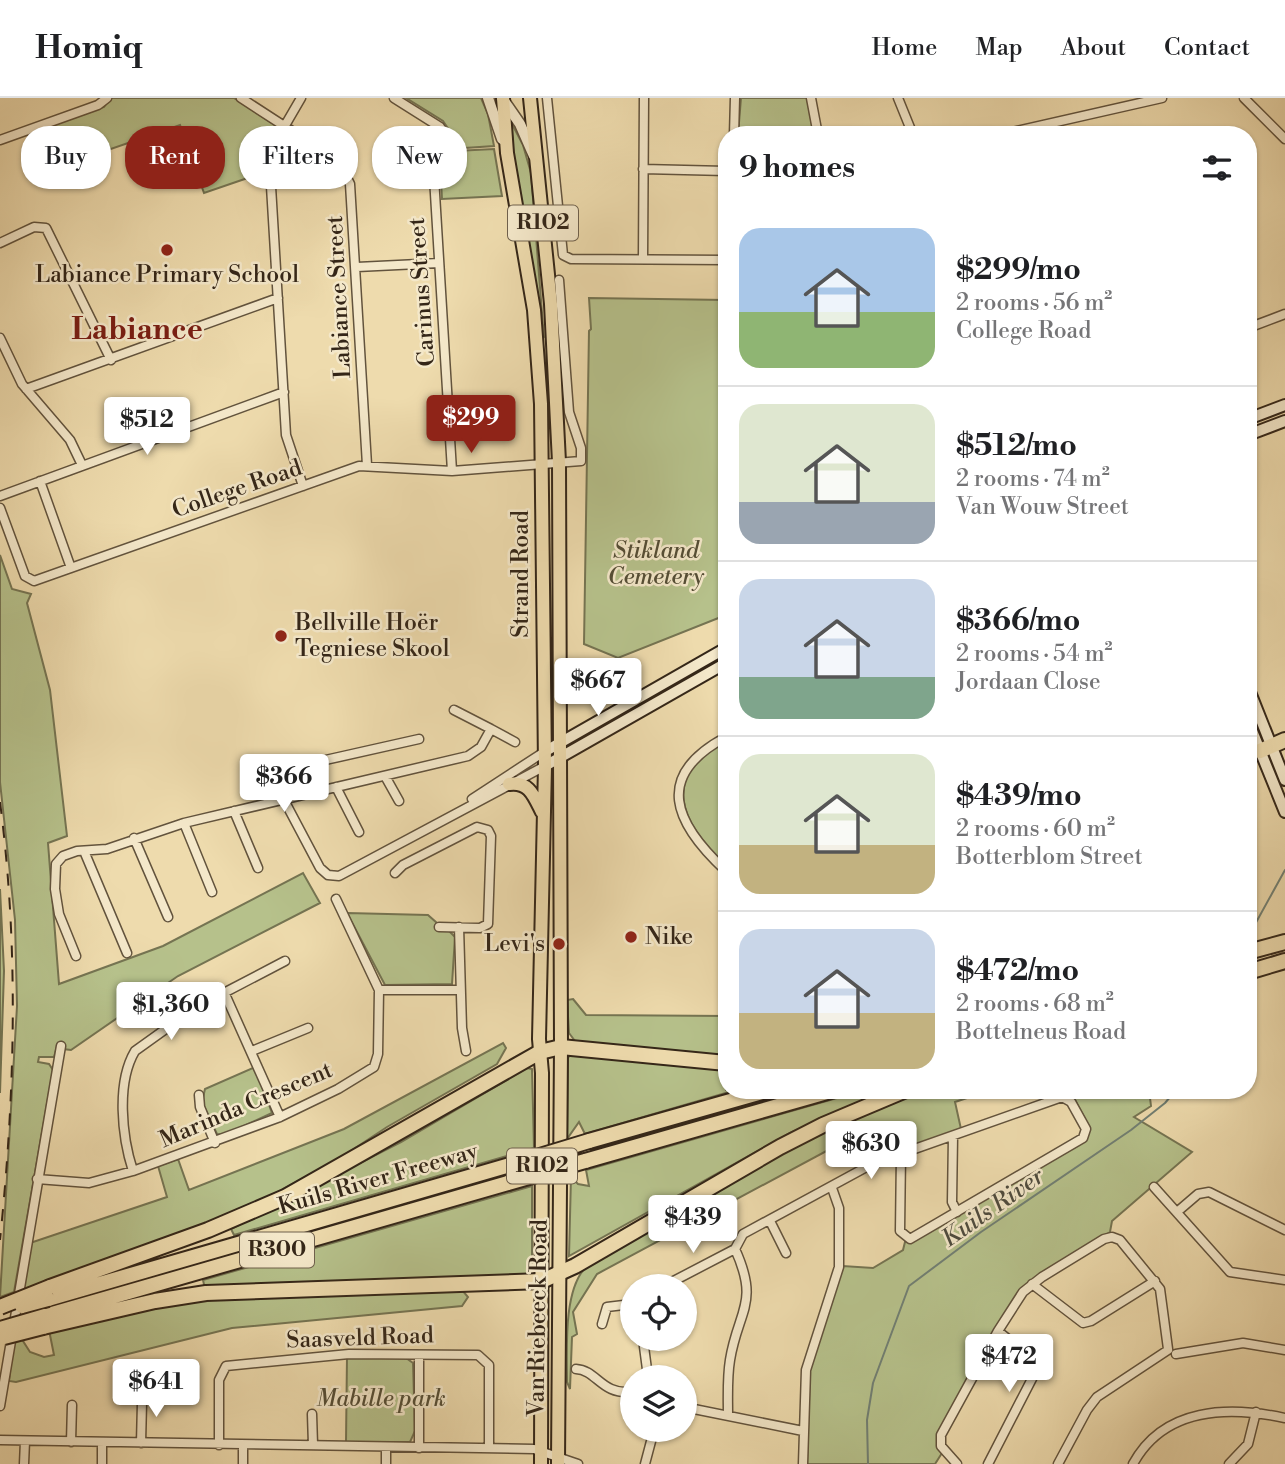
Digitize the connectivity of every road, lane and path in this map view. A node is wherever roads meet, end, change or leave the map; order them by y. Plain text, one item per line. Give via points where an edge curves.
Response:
1 (107, 98) edge
2 (241, 98) edge
3 (301, 98) edge
4 (394, 98) edge
5 (488, 98) edge
6 (502, 98) edge
7 (530, 98) edge
8 (547, 98) edge
9 (644, 98) edge
10 (735, 98) edge
11 (811, 98) edge
12 (898, 98) edge
13 (1162, 98) edge
14 (1244, 98) edge
15 (255, 102) edge
16 (284, 125) junction
17 (734, 126) edge
18 (816, 126) edge
19 (909, 126) edge
20 (1039, 126) edge
21 (1285, 139) edge
22 (0, 140) edge
23 (507, 153) junction
24 (536, 161) junction
25 (643, 169) junction
26 (718, 171) edge
27 (0, 243) edge
28 (643, 259) junction
29 (718, 260) edge
30 (439, 263) junction
31 (357, 267) junction
32 (559, 280) dead end
33 (278, 298) junction
34 (1285, 314) edge
35 (1257, 325) edge
36 (0, 338) edge
37 (111, 360) junction
38 (26, 389) junction
39 (284, 392) junction
40 (1285, 405) edge
41 (1257, 416) edge
42 (1281, 422) edge
43 (1257, 434) edge
44 (559, 462) junction
45 (542, 464) junction
46 (82, 465) junction
47 (367, 465) junction
48 (452, 471) junction
49 (40, 481) junction
50 (303, 486) junction
51 (0, 496) edge
52 (0, 508) edge
53 (71, 568) junction
54 (718, 653) edge
55 (718, 668) edge
56 (454, 710) dead end
57 (1257, 720) edge
58 (491, 729) junction
59 (1257, 736) edge
60 (419, 739) dead end
61 (1285, 740) edge
62 (515, 742) dead end
63 (718, 742) edge
64 (560, 743) junction
65 (1265, 749) junction
66 (544, 752) junction
67 (559, 758) junction
68 (545, 766) junction
69 (385, 776) junction
70 (1285, 780) edge
71 (509, 784) junction
72 (336, 787) junction
73 (317, 792) junction
74 (284, 800) junction
75 (399, 801) dead end
76 (1283, 808) edge
77 (234, 811) junction
78 (456, 812) junction
79 (543, 815) junction
80 (184, 823) junction
81 (359, 832) dead end
82 (134, 838) junction
83 (84, 850) junction
84 (718, 863) edge
85 (258, 868) dead end
86 (396, 873) dead end
87 (212, 892) dead end
88 (336, 899) dead end
89 (168, 918) dead end
90 (439, 927) dead end
91 (459, 927) junction
92 (1285, 942) edge
93 (1257, 950) edge
94 (127, 953) dead end
95 (76, 956) dead end
96 (285, 961) dead end
97 (1285, 961) edge
98 (1257, 969) edge
99 (379, 990) junction
100 (460, 990) junction
101 (224, 992) junction
102 (308, 1028) dead end
103 (61, 1046) dead end
104 (561, 1047) junction
105 (252, 1051) junction
106 (466, 1051) dead end
107 (540, 1052) junction
108 (718, 1062) edge
109 (199, 1094) dead end
110 (738, 1099) edge
111 (802, 1099) edge
112 (885, 1099) edge
113 (1056, 1099) edge
114 (1066, 1099) edge
115 (280, 1117) junction
116 (953, 1136) junction
117 (215, 1143) junction
118 (901, 1154) junction
119 (133, 1171) junction
120 (37, 1179) junction
121 (1154, 1187) dead end
122 (832, 1188) junction
123 (957, 1212) junction
124 (1177, 1212) junction
125 (770, 1221) junction
126 (1285, 1230) edge
127 (734, 1248) junction
128 (786, 1253) dead end
129 (560, 1273) junction
130 (686, 1274) edge
131 (1285, 1280) edge
132 (542, 1281) junction
133 (1156, 1282) junction
134 (1032, 1284) junction
135 (49, 1293) junction
136 (599, 1301) dead end
137 (620, 1305) edge
138 (607, 1307) junction
139 (0, 1309) edge
140 (44, 1321) junction
141 (602, 1324) dead end
142 (0, 1329) edge
143 (998, 1331) junction
144 (0, 1338) edge
145 (1171, 1350) junction
146 (1285, 1350) edge
147 (419, 1355) junction
148 (576, 1369) dead end
149 (148, 1387) dead end
150 (620, 1391) edge
151 (72, 1405) dead end
152 (0, 1406) edge
153 (697, 1409) edge
154 (1256, 1412) junction
155 (312, 1414) dead end
156 (728, 1415) junction
157 (1285, 1418) edge
158 (803, 1431) junction
159 (0, 1440) edge
160 (25, 1441) junction
161 (71, 1442) junction
162 (651, 1442) edge
163 (102, 1443) junction
164 (141, 1443) junction
165 (219, 1445) junction
166 (243, 1445) junction
167 (313, 1445) junction
168 (386, 1447) junction
169 (418, 1448) junction
170 (489, 1448) junction
171 (541, 1457) edge
172 (558, 1461) edge
173 (24, 1464) edge
174 (102, 1464) edge
175 (243, 1464) edge
176 (386, 1464) edge
177 (578, 1464) edge
178 (645, 1464) edge
179 (803, 1464) edge
180 (957, 1464) edge
181 (988, 1464) edge
182 (1058, 1464) edge
183 (1133, 1464) edge
184 (1229, 1464) edge

1 - 22 street
2 - 15 street, Labiance Street
3 - 16 street
4 - 30 street, Carinus Street via 444,134 433,161
5 - 23 street
6 - 23 main road, Strand Road / R102
6 - 24 street
7 - 24 main road, Strand Road / R102
8 - 28 street via 562,253 571,259
9 - 25 street
10 - 17 street
11 - 18 street
12 - 19 street
13 - 20 street
14 - 21 street
15 - 16 street, Labiance Street
16 - 31 street, Labiance Street via 329,155 346,175 352,193
16 - 33 street via 269,153
23 - 45 main road, Strand Road / R102 via 535,321
24 - 44 main road, Strand Road / R102
25 - 26 street
25 - 28 street
27 - 37 street via 34,227 46,228
28 - 29 street
30 - 31 street
30 - 48 street, Carinus Street
31 - 47 street, Labiance Street
32 - 44 street via 569,412 581,448 581,461
33 - 37 street
33 - 39 street
34 - 35 street
36 - 38 street
37 - 38 street
38 - 46 street via 70,440
39 - 46 street
39 - 50 street via 287,442
40 - 41 main road
42 - 43 main road
44 - 45 street, College Road
44 - 64 main road, Strand Road / R102
45 - 48 street, College Road
45 - 66 main road, Strand Road / R102
46 - 49 street
47 - 48 street, College Road
47 - 50 street, College Road
49 - 51 street
49 - 53 street
50 - 53 street, College Road
52 - 53 street, College Road via 26,578 37,581
54 - 64 main road
55 - 67 main road
56 - 58 street
57 - 65 main road
58 - 62 street
58 - 69 street via 481,747 468,756
59 - 65 main road
60 - 73 street via 321,761 314,769
61 - 65 highway
63 - 84 street via 690,761 682,775 679,798 695,837
64 - 66 main road
64 - 67 main road, Strand Road / R102
65 - 70 main road
65 - 76 main road
66 - 68 main road, Strand Road / R102
66 - 78 street
67 - 68 main road
67 - 104 main road, Strand Road / R102
68 - 71 street
68 - 79 main road, Strand Road / R102
69 - 72 street
69 - 75 street
71 - 78 street
71 - 79 main road via 529,789
72 - 73 street
72 - 81 street
73 - 74 street
74 - 77 street
74 - 78 street via 320,868 334,876 353,870
77 - 80 street
77 - 85 street
79 - 107 main road, Strand Road / R102
80 - 82 street
80 - 87 street
82 - 83 street via 107,849
82 - 89 street
83 - 94 street
83 - 95 street via 63,856 55,870 59,914
86 - 91 street via 402,865 477,827 487,829 491,836 489,922 480,928
88 - 99 street, Marinda Crescent
90 - 91 street
91 - 100 street
92 - 93 highway
96 - 101 street
97 - 98 highway
99 - 100 street
99 - 115 street, Marinda Crescent via 374,1067
100 - 106 street
101 - 105 street
101 - 119 street via 153,1037 129,1062 122,1134
102 - 105 street
103 - 120 street
104 - 107 highway
104 - 108 highway
104 - 129 main road, Van Riebeeck Road / R102
105 - 115 street
107 - 132 main road, Van Riebeeck Road / R102
107 - 135 highway via 285,1197
109 - 117 street
110 - 135 highway, Kuils River Freeway / R300, bridge
111 - 140 highway, Kuils River Freeway / R300, bridge
112 - 129 highway via 780,1147
113 - 116 street
114 - 123 street via 1087,1130 1083,1138
115 - 117 street, Marinda Crescent
116 - 118 street
116 - 123 street via 952,1202
117 - 119 street, Marinda Crescent
118 - 122 street
118 - 123 street via 902,1236 913,1238
119 - 120 street, Marinda Crescent via 89,1183
120 - 152 street
121 - 124 street
122 - 125 street
122 - 158 street via 839,1208 839,1266 806,1370
124 - 126 street via 1198,1194 1209,1192
124 - 131 street via 1232,1274
125 - 127 street via 743,1234
125 - 128 street
127 - 130 street
127 - 156 street via 747,1290 744,1317 730,1359
129 - 132 highway
129 - 172 main road, Van Riebeeck Road / R102
132 - 140 highway via 206,1293
132 - 171 main road, Van Riebeeck Road / R102
133 - 134 street via 1083,1323
133 - 134 street via 1120,1240 1112,1237
133 - 145 street
134 - 143 street
135 - 139 highway, bridge
136 - 138 street
137 - 138 street
138 - 141 street
140 - 142 highway, Kuils River Freeway / R300, bridge
140 - 144 highway, bridge
143 - 180 street via 940,1438
143 - 181 street via 1033,1359 1037,1369
145 - 146 street via 1243,1343
145 - 182 street via 1097,1397
147 - 165 street, Saasveld Road via 349,1354 226,1366 219,1380
147 - 169 street
147 - 170 street, Saasveld Road via 478,1355 488,1362
148 - 150 street via 586,1370 602,1386
149 - 164 street via 142,1403
151 - 161 street
153 - 156 street
154 - 157 street
154 - 183 street via 1190,1416 1145,1444
154 - 184 street via 1248,1444
155 - 167 street
156 - 158 street
158 - 179 street
159 - 160 street
160 - 161 street
160 - 173 street
161 - 163 street
162 - 178 street
163 - 164 street
163 - 174 street
164 - 165 street
165 - 166 street
166 - 167 street
166 - 175 street
167 - 168 street
168 - 169 street
168 - 176 street
169 - 170 street
170 - 171 street
171 - 172 street
172 - 177 street

